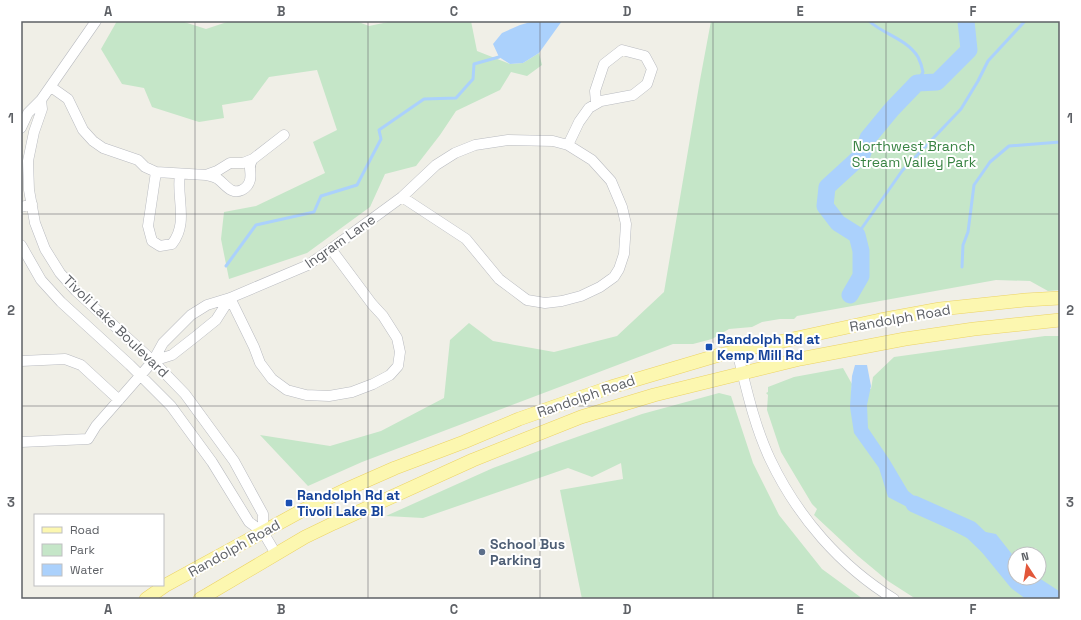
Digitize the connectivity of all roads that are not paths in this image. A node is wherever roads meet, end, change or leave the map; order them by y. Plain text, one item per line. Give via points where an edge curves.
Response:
1 (96, 21) edge
2 (51, 87) junction
3 (41, 100) junction
4 (596, 103) junction
5 (21, 128) edge
6 (284, 135) dead end
7 (568, 145) junction
8 (253, 159) junction
9 (156, 172) junction
10 (180, 174) junction
11 (206, 175) junction
12 (402, 197) junction
13 (32, 204) junction
14 (21, 207) edge
15 (21, 245) edge
16 (332, 249) junction
17 (230, 298) junction
18 (1060, 298) edge
19 (1060, 320) edge
20 (737, 351) junction
21 (21, 361) edge
22 (153, 361) junction
23 (742, 372) junction
24 (140, 376) junction
25 (119, 400) junction
26 (21, 442) edge
27 (263, 532) junction
28 (276, 554) junction
29 (146, 599) edge
30 (200, 599) edge
31 (894, 599) edge

1 - 2 street, Tivoli Lake Boulevard
2 - 3 street, Tivoli Lake Boulevard
2 - 9 street via 68,99 83,130 93,141 103,148 138,160
3 - 5 street, Tivoli Lake Boulevard via 28,113
3 - 13 street, Tivoli Lake Boulevard via 42,109 28,161
4 - 4 street via 595,91 604,64 622,50 645,56 652,69 647,84 633,95
4 - 7 street via 579,122
6 - 8 street
7 - 12 street, Ingram Lane via 508,140 475,145 455,153 436,165
7 - 12 street via 592,160 611,181 622,206 626,224 624,254 614,277 581,296 545,303 527,300 499,279 466,239
8 - 11 street via 225,165
8 - 11 street via 249,164 249,184 239,191 233,191 217,178
9 - 10 street
9 - 10 street via 148,226 152,241 160,246 172,244 178,237 181,219
10 - 11 street
12 - 16 street, Ingram Lane
13 - 14 street
13 - 22 street, Tivoli Lake Boulevard via 35,223 45,249 60,273 76,291
15 - 24 street, Tivoli Lake Boulevard via 41,280 60,302
16 - 17 street, Ingram Lane via 308,265
16 - 17 street via 397,338 400,352 398,366 390,375 373,384 352,392 329,396 306,395 287,390 272,379 260,363
17 - 22 street via 216,320 172,355
17 - 22 street, Ingram Lane via 207,305 191,315 164,343
18 - 20 main road, Randolph Road via 940,309
19 - 23 main road, Randolph Road via 905,339
20 - 23 street
20 - 27 main road, Randolph Road via 611,387 519,419 345,490
21 - 25 street via 65,359 81,365
22 - 24 street, Ingram Lane
22 - 27 street, Tivoli Lake Boulevard via 185,394 234,460 263,514
23 - 28 main road, Randolph Road via 581,417 473,460 334,523
23 - 31 street via 755,421 770,458 791,498 835,553
24 - 25 street, Ingram Lane
24 - 27 street, Tivoli Lake Boulevard via 170,406 212,462 249,522
25 - 26 street, Ingram Lane via 88,439
27 - 28 street, Tivoli Lake Boulevard
27 - 29 main road, Randolph Road via 166,585
28 - 30 main road, Randolph Road

